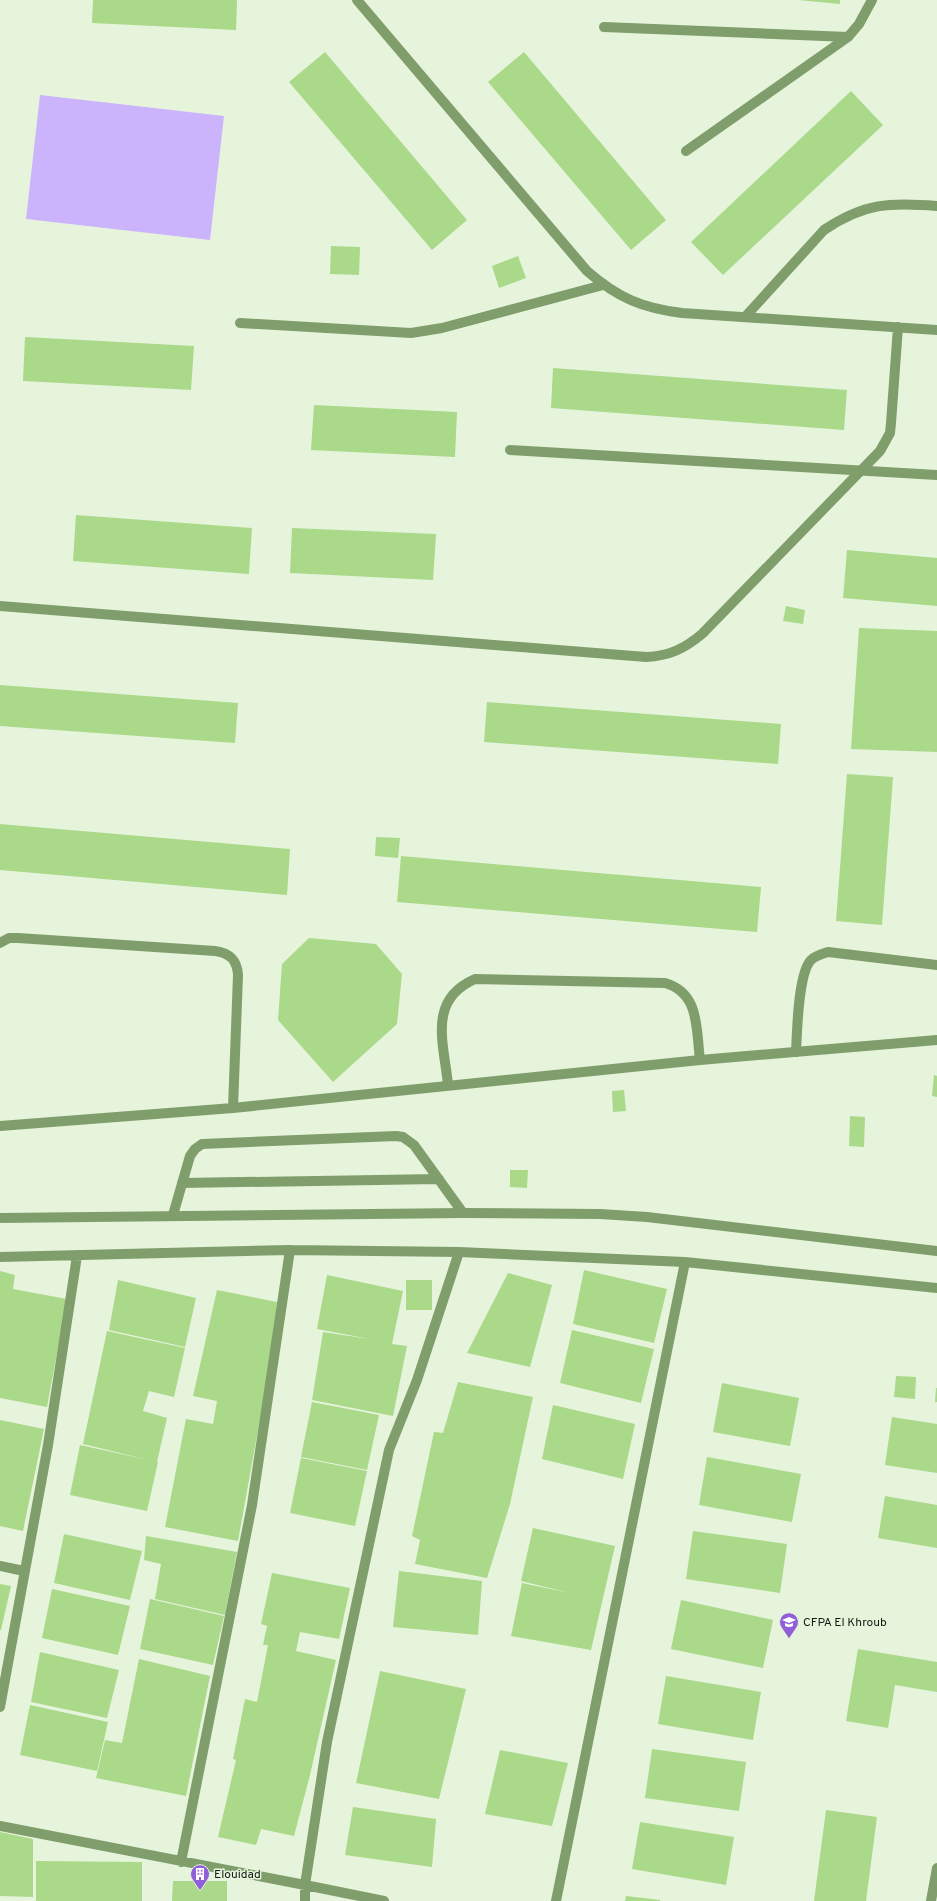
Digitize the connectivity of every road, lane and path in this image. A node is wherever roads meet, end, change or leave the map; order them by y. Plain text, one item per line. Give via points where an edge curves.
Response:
1 (357, 0) edge
2 (872, 0) edge
3 (604, 27) dead end
4 (848, 37) junction
5 (686, 151) dead end
6 (937, 206) edge
7 (603, 285) junction
8 (745, 317) junction
9 (240, 323) dead end
10 (898, 327) junction
11 (937, 330) edge
12 (510, 450) dead end
13 (861, 471) junction
14 (937, 475) edge
15 (0, 606) edge
16 (0, 943) edge
17 (937, 965) edge
18 (937, 1040) edge
19 (796, 1052) junction
20 (700, 1060) junction
21 (448, 1085) junction
22 (233, 1108) junction
23 (0, 1126) edge
24 (439, 1179) junction
25 (182, 1183) junction
26 (463, 1213) junction
27 (173, 1215) junction
28 (0, 1218) edge
29 (290, 1250) junction
30 (937, 1251) edge
31 (459, 1252) junction
32 (0, 1256) edge
33 (78, 1256) junction
34 (685, 1262) junction
35 (937, 1288) edge
36 (0, 1566) edge
37 (24, 1571) junction
38 (0, 1707) edge
39 (0, 1826) edge
40 (181, 1862) junction
41 (937, 1868) edge
42 (305, 1886) junction
43 (304, 1901) edge
44 (384, 1901) edge
45 (556, 1901) edge
46 (931, 1901) edge

1 - 7 street via 587,272
2 - 4 street via 859,24
3 - 4 street
4 - 5 street
6 - 8 street via 896,203 877,205 840,219 824,230
7 - 8 street via 621,297 661,310
7 - 9 street via 419,332 395,333
8 - 10 street
10 - 11 street
10 - 13 street via 890,433 880,452
12 - 13 street
13 - 14 street
13 - 15 street via 702,634 676,652 661,656 638,657
16 - 22 street via 9,938 18,938 215,951 224,952 232,957 238,965
17 - 19 street via 832,953 819,955 811,960 802,976
18 - 19 street
19 - 20 street
20 - 21 street
20 - 21 street via 694,1010 683,992 673,985 475,979 463,984 445,1004 442,1017
21 - 22 street
22 - 23 street
24 - 25 street
24 - 25 street via 414,1145 403,1137 396,1136 202,1144 194,1149 190,1156
24 - 26 street
25 - 27 street
26 - 27 street
26 - 30 street via 647,1217
27 - 28 street
29 - 31 street
29 - 33 street
29 - 40 street via 252,1505
31 - 34 street
31 - 42 street via 417,1380 389,1450 327,1742
32 - 33 street
33 - 37 street via 48,1445
34 - 35 street
34 - 45 street
36 - 37 street
37 - 38 street
39 - 40 street
40 - 42 street
41 - 46 street
42 - 43 street
42 - 44 street

